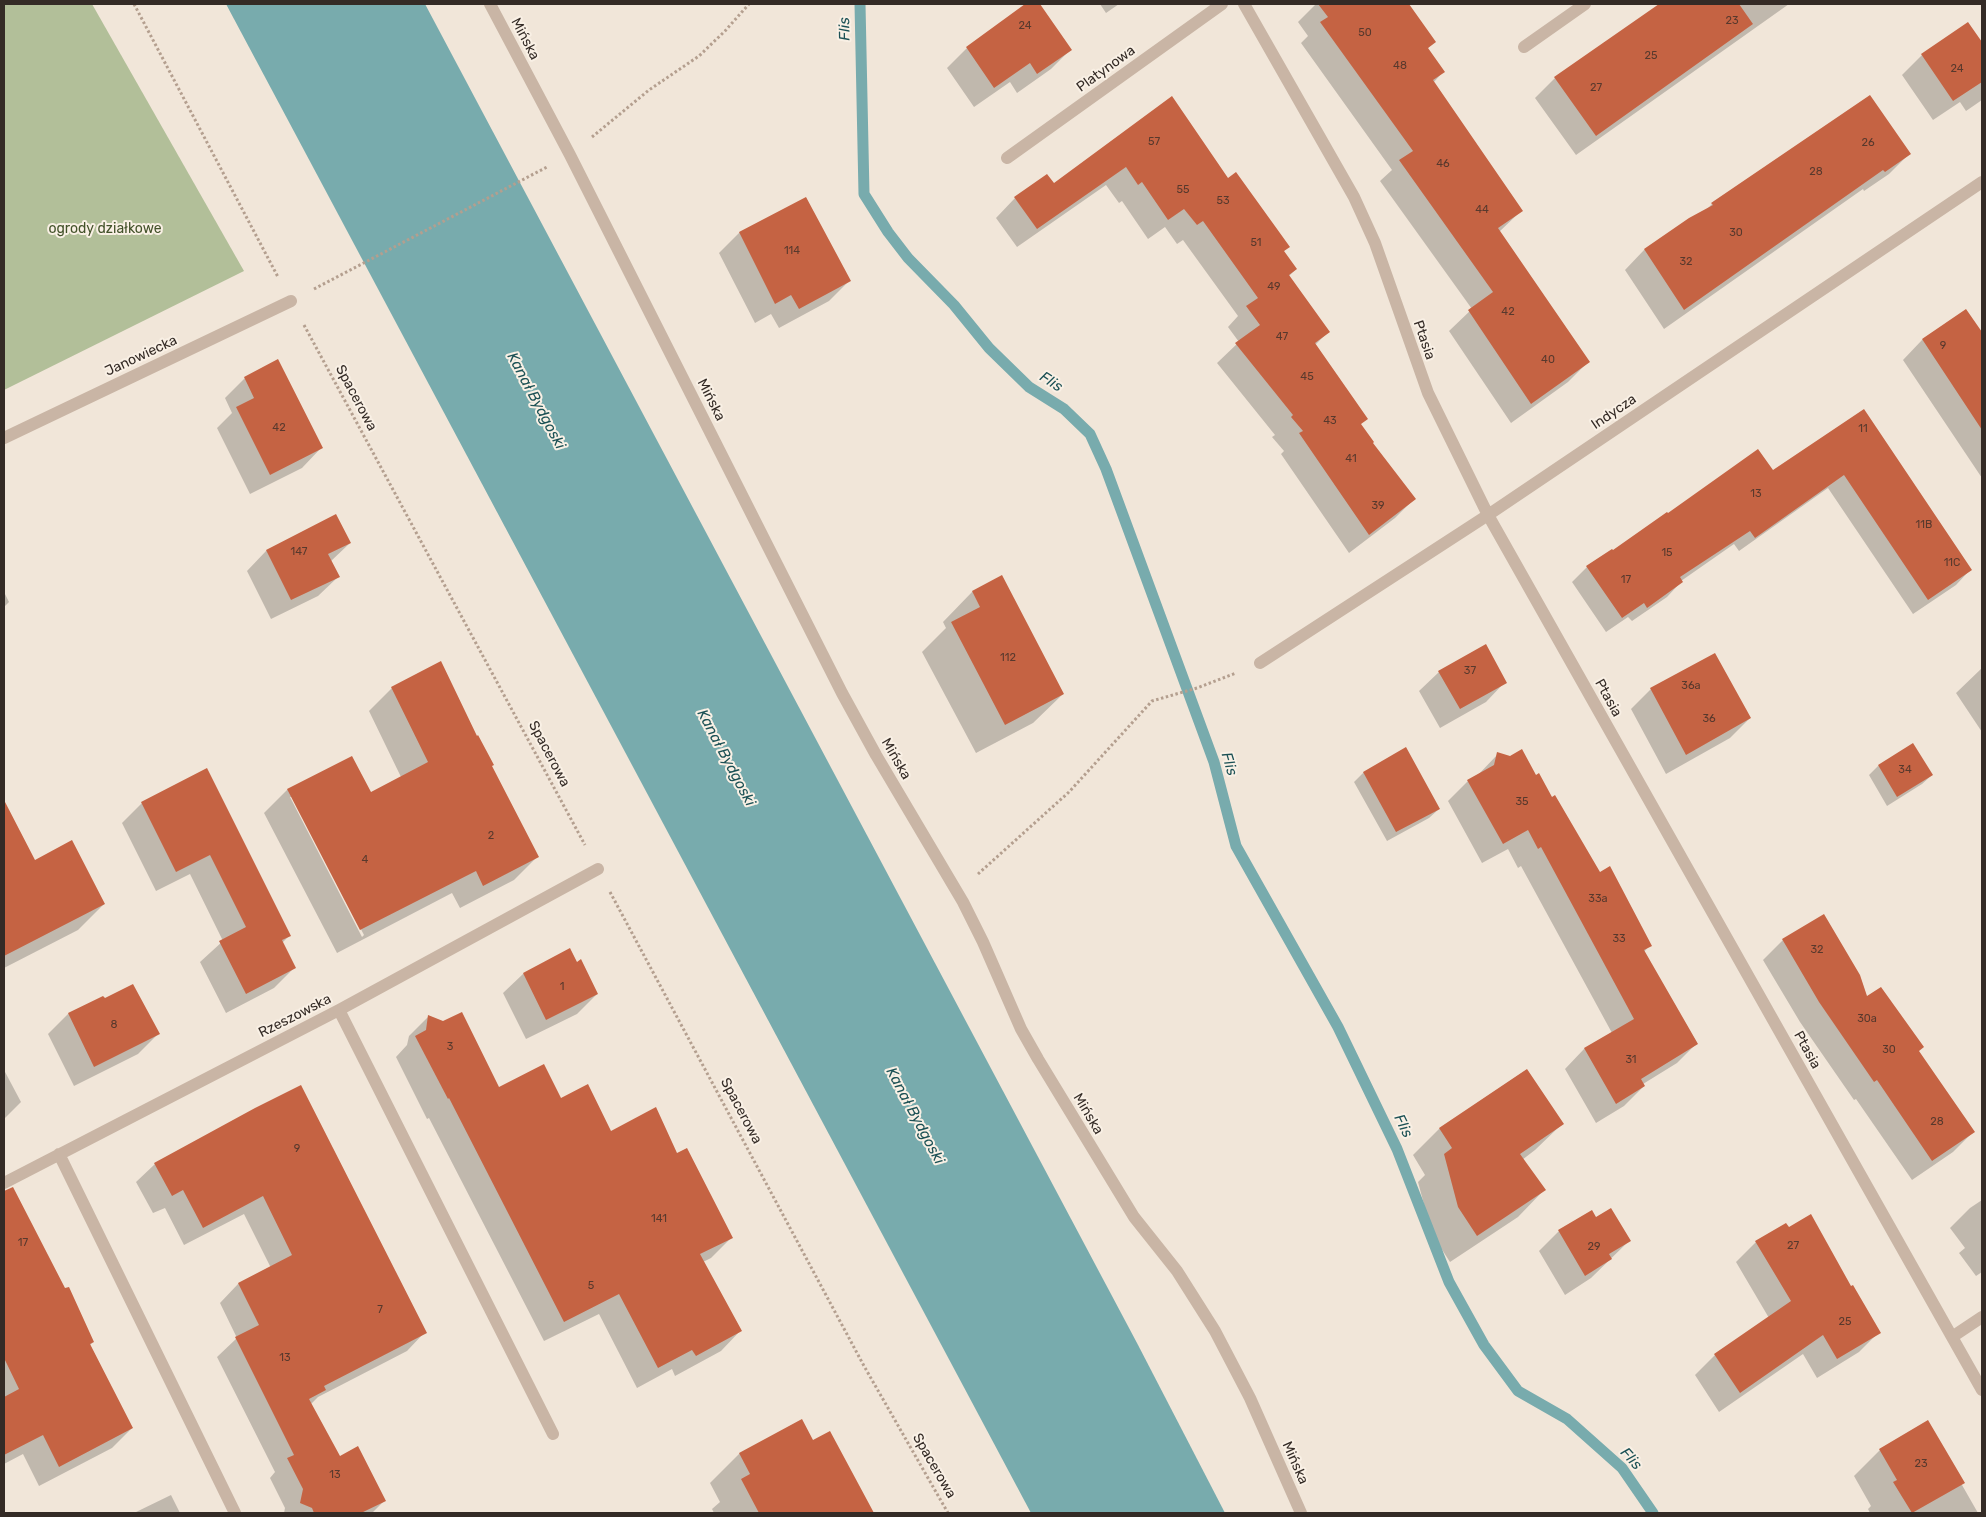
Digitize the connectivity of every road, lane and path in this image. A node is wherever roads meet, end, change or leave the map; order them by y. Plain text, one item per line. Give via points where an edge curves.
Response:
1 (134, 4) edge
2 (490, 4) edge
3 (749, 4) edge
4 (1222, 4) edge
5 (1244, 4) edge
6 (1585, 4) edge
7 (1524, 47) dead end
8 (570, 155) junction
9 (1007, 158) dead end
10 (1982, 182) edge
11 (291, 301) junction
12 (4, 438) edge
13 (1488, 515) junction
14 (1260, 663) joint
15 (598, 869) junction
16 (957, 892) junction
17 (339, 1010) junction
18 (60, 1154) junction
19 (4, 1183) edge
20 (1982, 1316) edge
21 (1952, 1338) junction
22 (1982, 1390) edge
23 (554, 1434) dead end
24 (235, 1513) edge
25 (948, 1513) edge
26 (1301, 1513) edge

1 - 11 path, Spacerowa
2 - 8 street, Mińska
3 - 8 path via 699,56 650,90
4 - 9 street, Platynowa
5 - 13 street, Ptasia via 1354,197 1375,243 1428,393
6 - 7 street
8 - 11 path
8 - 16 street, Mińska via 842,693
10 - 13 street, Indycza
11 - 12 street, Janowiecka
11 - 15 path, Spacerowa
13 - 14 street, Indycza
13 - 21 street, Ptasia
14 - 16 path via 1198,688 1152,701 1069,792
15 - 17 street, Rzeszowska
15 - 25 path, Spacerowa via 860,1357
16 - 26 street, Mińska via 1038,1059 1129,1210 1177,1271 1214,1331 1250,1398
17 - 18 street, Rzeszowska
17 - 23 street
18 - 19 street, Rzeszowska
18 - 24 street
20 - 21 street
21 - 22 street, Ptasia

